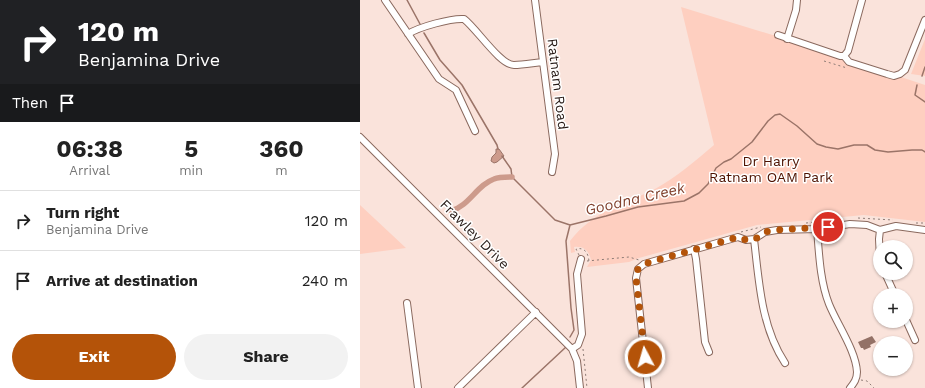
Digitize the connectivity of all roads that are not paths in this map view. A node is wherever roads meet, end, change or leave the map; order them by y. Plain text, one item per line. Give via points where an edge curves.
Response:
1 (385, 0) edge
2 (535, 0) edge
3 (797, 0) edge
4 (862, 0) edge
5 (925, 20) edge
6 (408, 34) junction
7 (778, 36) dead end
8 (787, 39) junction
9 (844, 56) junction
10 (543, 62) junction
11 (475, 131) dead end
12 (360, 137) edge
13 (552, 172) dead end
14 (817, 229) junction
15 (880, 230) junction
16 (925, 230) edge
17 (754, 240) junction
18 (880, 240) edge
19 (694, 249) junction
20 (581, 259) road end
21 (407, 303) dead end
22 (536, 312) junction
23 (910, 328) edge
24 (915, 340) dead end
25 (572, 349) junction
26 (709, 352) dead end
27 (785, 363) dead end
28 (418, 388) edge
29 (458, 388) edge
30 (580, 388) edge
31 (648, 388) edge
32 (850, 388) edge

1 - 6 street
2 - 10 street, Ratnam Road
3 - 8 street
4 - 9 street via 848,51
5 - 9 street via 905,70 900,74 894,76 849,62
6 - 10 street via 451,20 464,19 507,63 513,65
6 - 11 street via 439,79 456,90
7 - 8 street
8 - 9 street
10 - 13 street, Ratnam Road via 555,154
12 - 22 street, Frawley Drive
14 - 15 street via 850,224 866,225
14 - 17 street via 765,232
14 - 32 street via 824,288 855,361 856,379
15 - 16 street via 896,226
15 - 18 street
17 - 19 street via 738,237
17 - 27 street via 762,306
19 - 26 street via 705,342
19 - 31 street via 644,264 638,269 636,278
20 - 25 street via 577,274 582,334 578,345
21 - 28 street
22 - 25 street, Frawley Drive
22 - 29 street
23 - 24 street
25 - 30 street via 577,361

